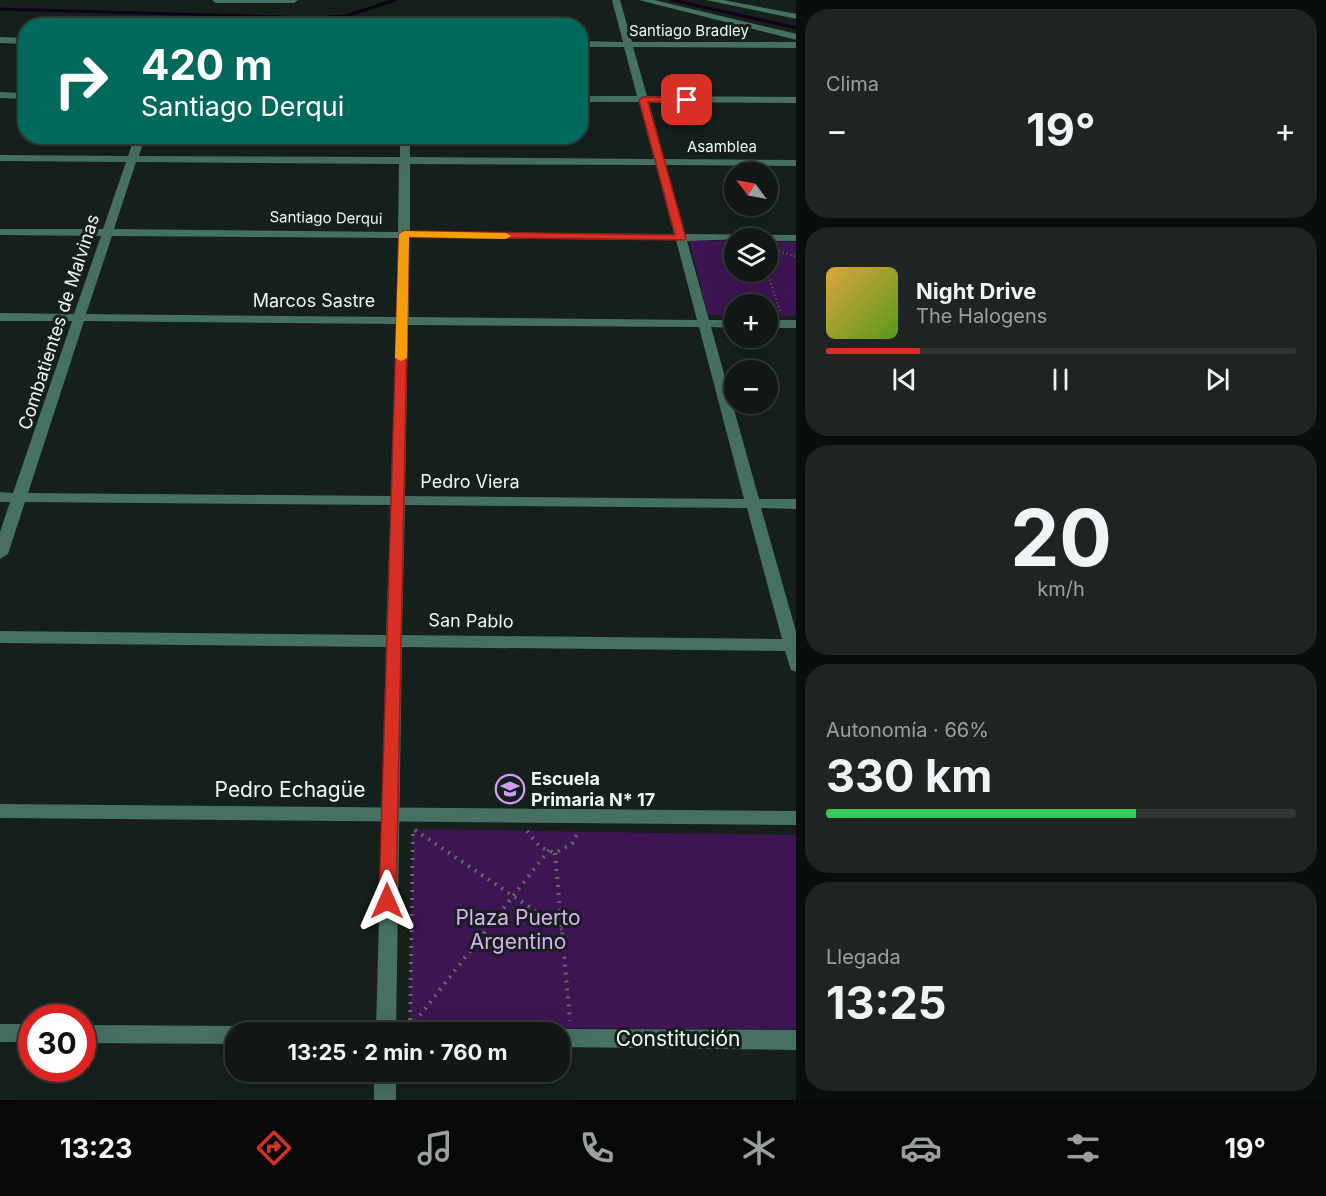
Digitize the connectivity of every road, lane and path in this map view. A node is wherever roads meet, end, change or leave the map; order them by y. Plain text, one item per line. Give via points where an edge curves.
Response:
1 (216, 0) edge
2 (294, 0) edge
3 (616, 0) edge
4 (643, 0) edge
5 (710, 0) edge
6 (724, 1) edge
7 (796, 17) edge
8 (796, 37) edge
9 (0, 40) edge
10 (18, 41) edge
11 (588, 44) edge
12 (628, 44) junction
13 (796, 45) edge
14 (0, 95) edge
15 (18, 96) edge
16 (588, 99) edge
17 (643, 100) junction
18 (796, 100) edge
19 (138, 144) edge
20 (405, 144) edge
21 (0, 158) edge
22 (133, 159) junction
23 (405, 161) junction
24 (660, 162) junction
25 (796, 163) edge
26 (0, 231) edge
27 (107, 231) junction
28 (404, 234) junction
29 (681, 238) junction
30 (796, 238) edge
31 (778, 251) edge
32 (796, 257) edge
33 (772, 282) edge
34 (0, 317) edge
35 (80, 318) junction
36 (401, 320) junction
37 (704, 323) junction
38 (724, 324) edge
39 (791, 324) edge
40 (0, 497) edge
41 (20, 497) junction
42 (399, 501) junction
43 (753, 504) junction
44 (796, 504) edge
45 (0, 554) edge
46 (0, 637) edge
47 (394, 639) junction
48 (794, 645) edge
49 (796, 666) edge
50 (0, 811) edge
51 (388, 813) junction
52 (796, 818) edge
53 (413, 829) junction
54 (425, 829) dead end
55 (515, 831) dead end
56 (527, 831) junction
57 (537, 831) dead end
58 (568, 831) dead end
59 (578, 832) junction
60 (590, 832) dead end
61 (549, 850) junction
62 (555, 853) junction
63 (514, 896) junction
64 (562, 929) junction
65 (386, 1022) edge
66 (565, 1022) edge
67 (0, 1033) edge
68 (18, 1033) edge
69 (96, 1034) edge
70 (570, 1034) edge
71 (225, 1035) edge
72 (796, 1040) edge
73 (385, 1082) edge
74 (385, 1100) edge

1 - 2 street
3 - 12 street
4 - 8 street
5 - 6 street
6 - 7 street
9 - 10 street
11 - 12 street, Santiago Bradley
12 - 13 street, Santiago Bradley
12 - 17 street
14 - 15 street
16 - 17 street
17 - 18 street
17 - 24 street
19 - 22 street, Combatientes de Malvinas
20 - 23 street
21 - 22 street, Asamblea
22 - 23 street, Asamblea
22 - 27 street, Combatientes de Malvinas
23 - 24 street, Asamblea
23 - 28 street
24 - 25 street, Asamblea
24 - 29 street
26 - 27 street, Santiago Derqui
27 - 28 street, Santiago Derqui
27 - 35 street, Combatientes de Malvinas
28 - 29 street, Santiago Derqui
28 - 36 street
29 - 30 street, Santiago Derqui
29 - 37 street
31 - 32 path
33 - 39 path
34 - 35 street, Marcos Sastre
35 - 36 street, Marcos Sastre
35 - 41 street, Combatientes de Malvinas
36 - 37 street, Marcos Sastre
36 - 42 street
37 - 38 street, Marcos Sastre
37 - 43 street
40 - 41 street, Pedro Viera
41 - 42 street, Pedro Viera
41 - 45 street, Combatientes de Malvinas
42 - 43 street, Pedro Viera
42 - 47 street
43 - 44 street, Pedro Viera
43 - 48 street
46 - 47 street, San Pablo
47 - 48 street, San Pablo
47 - 51 street
48 - 49 street
50 - 51 street, Pedro Echagüe
51 - 52 street, Pedro Echagüe
51 - 65 street
53 - 54 path
53 - 63 path
53 - 63 path via 410,1028
55 - 56 path
56 - 57 path
56 - 61 path via 540,847
58 - 59 path
59 - 60 path
59 - 62 path via 572,844
61 - 62 path
61 - 63 path
62 - 64 path
63 - 64 path
64 - 66 path
67 - 68 street
69 - 71 street
70 - 72 street, Constitución
73 - 74 street

